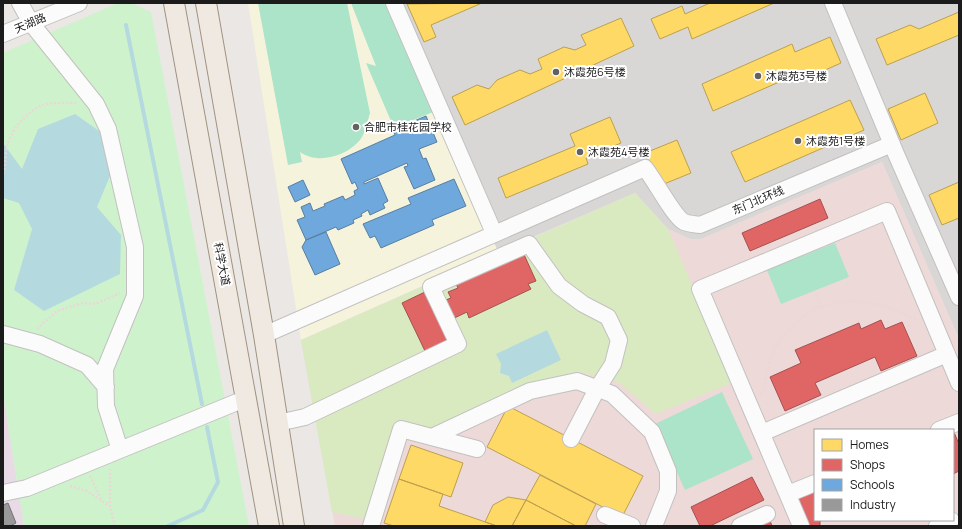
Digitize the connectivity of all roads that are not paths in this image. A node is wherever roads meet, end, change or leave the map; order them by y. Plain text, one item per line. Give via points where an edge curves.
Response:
1 (20, 3) edge
2 (79, 3) edge
3 (174, 3) edge
4 (206, 3) edge
5 (394, 3) edge
6 (833, 3) edge
7 (31, 23) junction
8 (3, 34) edge
9 (892, 144) junction
10 (494, 233) junction
11 (959, 297) edge
12 (3, 334) edge
13 (264, 335) junction
14 (947, 354) junction
15 (959, 383) edge
16 (106, 387) junction
17 (597, 389) junction
18 (247, 398) junction
19 (959, 422) edge
20 (278, 423) junction
21 (942, 429) edge
22 (762, 433) junction
23 (432, 437) junction
24 (571, 439) dead end
25 (477, 449) dead end
26 (120, 450) junction
27 (814, 483) edge
28 (3, 493) edge
29 (788, 494) junction
30 (767, 514) dead end
31 (605, 515) dead end
32 (950, 521) edge
33 (269, 526) edge
34 (294, 526) edge
35 (371, 526) edge
36 (632, 526) edge
37 (654, 526) edge
38 (740, 526) edge
39 (802, 526) edge
40 (937, 526) edge

1 - 7 street
2 - 7 street, 天湖路
3 - 18 main road, 科学大道
4 - 13 main road
5 - 10 street
6 - 9 street
7 - 8 street, 天湖路
7 - 16 street via 98,109 108,129 135,247 134,296 105,369
9 - 10 street, 东门北环线 via 700,225 684,222 672,210 645,168
9 - 11 street
10 - 13 street
12 - 16 street via 29,341 87,365
13 - 20 main road
14 - 15 street
14 - 22 street
14 - 22 street via 887,211 700,289
16 - 26 street via 106,406
17 - 20 street via 613,364 619,340 608,316 583,304 559,286 529,244 431,287 458,344 306,417
17 - 23 street via 577,381 530,391
17 - 24 street
17 - 37 street via 612,394 652,432 668,471 668,491
18 - 26 street
18 - 33 main road, 科学大道
19 - 21 street
20 - 34 main road
22 - 29 street
23 - 25 street
23 - 35 street via 401,429
26 - 28 street via 27,488
27 - 29 street
29 - 39 street
30 - 38 street
31 - 36 street
32 - 40 street

